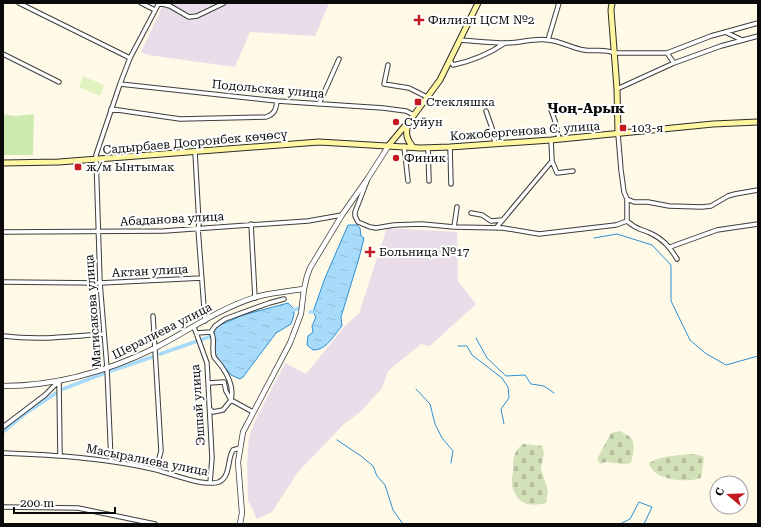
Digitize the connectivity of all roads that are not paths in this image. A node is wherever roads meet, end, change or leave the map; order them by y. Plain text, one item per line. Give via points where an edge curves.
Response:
1 (19, 3) edge
2 (141, 3) edge
3 (159, 3) edge
4 (224, 3) edge
5 (478, 3) edge
6 (559, 3) edge
7 (612, 3) edge
8 (156, 10) junction
9 (758, 23) edge
10 (725, 32) junction
11 (758, 36) edge
12 (460, 40) junction
13 (548, 40) junction
14 (742, 40) junction
15 (506, 43) junction
16 (614, 53) junction
17 (667, 53) junction
18 (3, 54) edge
19 (130, 58) junction
20 (339, 59) dead end
21 (450, 61) junction
22 (674, 63) junction
23 (388, 65) dead end
24 (59, 82) dead end
25 (120, 84) junction
26 (617, 89) junction
27 (427, 97) junction
28 (277, 101) junction
29 (318, 104) junction
30 (550, 107) dead end
31 (111, 109) junction
32 (486, 111) dead end
33 (414, 115) junction
34 (408, 122) junction
35 (758, 122) edge
36 (618, 134) junction
37 (558, 139) junction
38 (551, 140) junction
39 (495, 144) junction
40 (388, 145) junction
41 (404, 146) junction
42 (413, 147) junction
43 (450, 147) junction
44 (428, 148) junction
45 (195, 152) junction
46 (96, 160) junction
47 (552, 161) junction
48 (3, 163) edge
49 (573, 171) dead end
50 (368, 178) junction
51 (408, 181) dead end
52 (429, 181) dead end
53 (450, 184) dead end
54 (758, 190) edge
55 (627, 199) junction
56 (457, 207) dead end
57 (471, 212) dead end
58 (342, 215) junction
59 (502, 220) junction
60 (627, 221) junction
61 (251, 224) junction
62 (758, 224) edge
63 (454, 227) junction
64 (198, 228) junction
65 (496, 228) junction
66 (3, 232) edge
67 (98, 232) junction
68 (670, 247) junction
69 (677, 259) dead end
70 (202, 278) junction
71 (3, 282) edge
72 (100, 284) junction
73 (304, 289) junction
74 (255, 298) junction
75 (284, 299) dead end
76 (153, 316) dead end
77 (205, 321) junction
78 (194, 327) junction
79 (211, 332) junction
80 (196, 333) junction
81 (104, 334) junction
82 (3, 336) edge
83 (155, 348) junction
84 (107, 368) junction
85 (59, 380) junction
86 (208, 383) junction
87 (3, 386) edge
88 (231, 400) junction
89 (210, 409) junction
90 (253, 412) junction
91 (3, 427) edge
92 (240, 448) junction
93 (3, 453) edge
94 (60, 455) junction
95 (111, 461) junction
96 (156, 470) junction
97 (210, 482) junction
98 (3, 507) edge
99 (156, 524) edge
100 (240, 524) edge

1 - 19 street
2 - 8 street
3 - 4 street via 189,17 197,16
3 - 8 street, Матисакова улица
5 - 12 main road
6 - 13 street
7 - 16 main road
8 - 19 street, Матисакова улица
9 - 10 street
10 - 14 street
10 - 17 street
11 - 14 street
12 - 15 street
12 - 21 main road
13 - 15 street
13 - 16 street via 575,48 607,50
14 - 22 street
15 - 21 street via 493,52 462,63 453,65
16 - 17 street
16 - 26 main road
17 - 22 street
18 - 24 street
19 - 25 street, Матисакова улица
20 - 29 street
21 - 27 main road
22 - 26 street
23 - 27 street via 384,84 409,88
25 - 28 street, Подольская улица
25 - 31 street, Матисакова улица
26 - 36 main road
27 - 33 main road
28 - 29 street, Подольская улица
28 - 31 street via 274,114 266,117 180,119
29 - 33 street, Подольская улица via 406,111
30 - 37 street
31 - 46 street, Матисакова улица
32 - 39 street
33 - 34 main road
34 - 40 main road
34 - 42 main road via 406,136
35 - 36 main road, Кожобергенова С. улица
36 - 37 main road, Кожобергенова С. улица
36 - 55 street via 624,192
37 - 38 main road, Кожобергенова С. улица
38 - 39 main road, Кожобергенова С. улица
38 - 47 street
39 - 43 main road, Кожобергенова С. улица
40 - 41 main road, Кожобергенова С. улица
40 - 45 main road, Садырбаев Дооронбек көчөсү via 320,142
40 - 50 street
41 - 42 main road, Кожобергенова С. улица
41 - 51 street
42 - 44 main road, Кожобергенова С. улица
43 - 44 main road, Кожобергенова С. улица
43 - 53 street
44 - 52 street
45 - 46 main road, Садырбаев Дооронбек көчөсү
45 - 64 street
46 - 48 main road, Садырбаев Дооронбек көчөсү
46 - 67 street, Матисакова улица
47 - 49 street via 557,173
47 - 59 street
50 - 58 street
50 - 63 street via 355,212 356,220 361,224 376,228 422,224
54 - 55 street via 728,196 711,206 702,207 669,206
55 - 60 street
56 - 63 street
57 - 59 street via 491,221
58 - 61 street, Абаданова улица via 308,221
58 - 73 street via 310,268
59 - 65 street
60 - 65 street via 616,225 539,234
60 - 68 street via 634,228 650,233
61 - 64 street, Абаданова улица
61 - 74 street
62 - 68 street via 716,230
63 - 65 street
64 - 67 street, Абаданова улица
64 - 70 street
66 - 67 street, Абаданова улица
67 - 72 street, Матисакова улица
68 - 69 street
70 - 72 street, Актан улица
70 - 77 street
71 - 72 street, Актан улица
72 - 81 street, Матисакова улица
73 - 74 street, Шералиева улица
73 - 90 street via 296,329
74 - 77 street, Шералиева улица via 228,308
75 - 79 street via 225,319
76 - 83 street
77 - 78 street, Шералиева улица
78 - 80 street, Эшпай улица
78 - 83 street, Шералиева улица
79 - 80 street
79 - 88 street via 214,336 215,357 232,384
80 - 86 street, Эшпай улица via 207,364
81 - 82 street via 25,338
81 - 84 street, Матисакова улица
83 - 84 street, Шералиева улица
83 - 96 street via 161,451
84 - 85 street, Шералиева улица
84 - 95 street, Матисакова улица
85 - 87 street, Шералиева улица via 36,385
85 - 91 street via 45,395
85 - 94 street
86 - 88 street via 224,382
86 - 89 street, Эшпай улица
88 - 89 street via 223,410 213,412
88 - 90 street
89 - 97 street, Эшпай улица
90 - 92 street via 243,432
92 - 97 street, Масыралиева улица via 231,452 222,479 219,482
92 - 100 street
93 - 94 street, Масыралиева улица
94 - 95 street, Масыралиева улица
95 - 96 street, Масыралиева улица
96 - 97 street, Масыралиева улица via 197,482
98 - 99 street via 78,508

